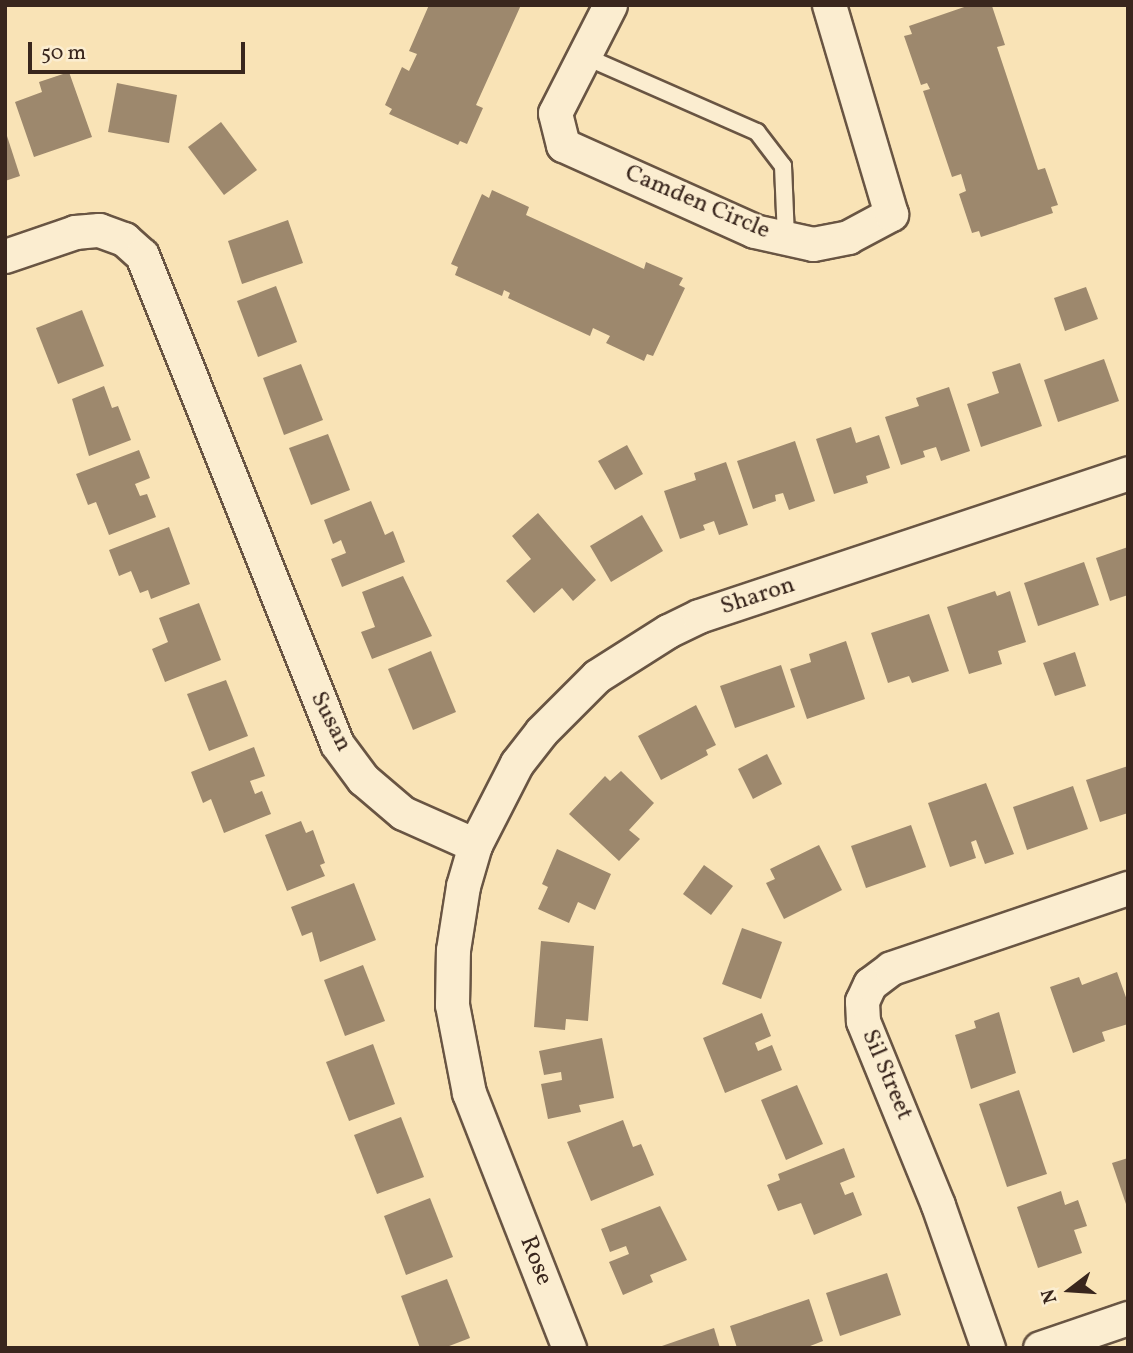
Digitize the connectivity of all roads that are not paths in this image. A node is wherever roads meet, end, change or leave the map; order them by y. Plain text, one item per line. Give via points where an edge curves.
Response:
1 (610, 5) edge
2 (829, 5) edge
3 (584, 56) junction
4 (786, 239) junction
5 (5, 256) edge
6 (1128, 473) edge
7 (475, 845) junction
8 (1128, 888) edge
9 (1128, 1318) edge
10 (569, 1348) edge
11 (988, 1348) edge
12 (1040, 1348) edge

1 - 3 street, Camden Circle
2 - 4 street, Camden Circle via 891,214 848,237 813,244
3 - 4 lane via 757,132 783,166
3 - 4 street, Camden Circle via 555,113 563,145 754,232
5 - 7 street, Susan via 85,230 116,235 142,255 337,744 363,779 403,813
6 - 7 street, Sharon via 699,616 637,647 597,677 541,732 510,775
7 - 10 street, Rose via 453,950 452,1005 469,1093
8 - 11 street, Sil Street via 891,968 870,984 862,1001 863,1021 920,1158
9 - 12 street

